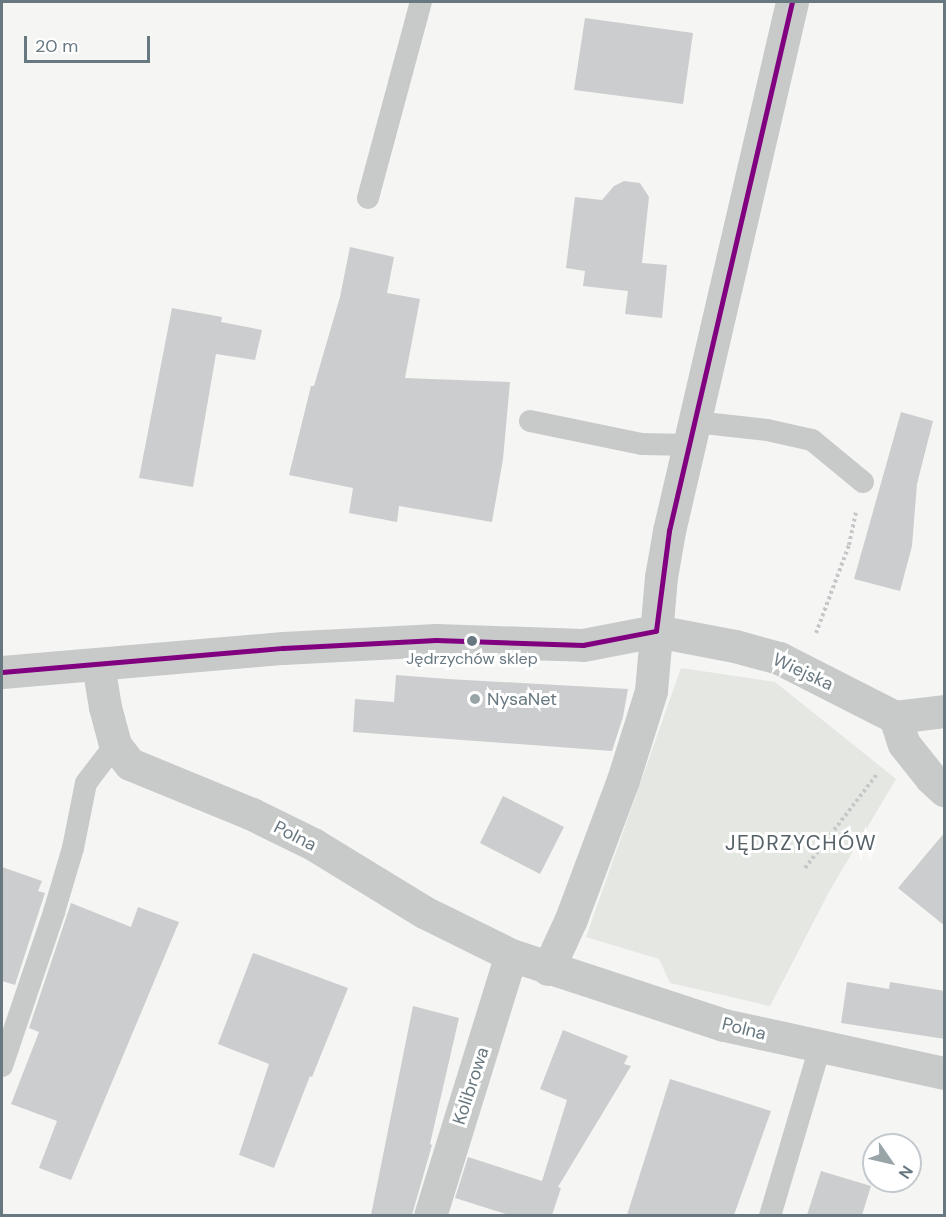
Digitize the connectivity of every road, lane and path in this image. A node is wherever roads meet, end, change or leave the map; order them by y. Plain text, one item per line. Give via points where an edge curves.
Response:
1 (421, 2) edge
2 (792, 2) edge
3 (368, 198) dead end
4 (530, 421) dead end
5 (693, 434) junction
6 (863, 482) joint
7 (656, 631) junction
8 (98, 664) junction
9 (802, 669) junction
10 (2, 672) edge
11 (945, 711) edge
12 (900, 731) junction
13 (116, 745) junction
14 (945, 790) edge
15 (805, 868) dead end
16 (511, 955) junction
17 (548, 969) junction
18 (820, 1047) junction
19 (2, 1066) edge
20 (945, 1073) edge
21 (430, 1215) edge
22 (770, 1215) edge

1 - 3 lane
2 - 5 street
4 - 5 lane via 642,444
5 - 6 lane via 767,430 812,440
5 - 7 street via 661,577
6 - 9 path via 849,545
7 - 8 street, Wiejska via 583,645 436,640
7 - 9 street, Wiejska via 735,646
7 - 17 street via 651,691 571,919
8 - 10 street, Wiejska
8 - 13 street, Polna
9 - 12 street, Wiejska
11 - 12 street
12 - 14 street via 931,778
12 - 15 path
13 - 16 street, Polna via 130,764 303,839 424,912
13 - 19 lane via 86,783 73,848
16 - 17 street, Polna
16 - 21 street, Kolibrowa
17 - 18 street, Polna via 724,1025
18 - 20 street, Polna
18 - 22 lane

